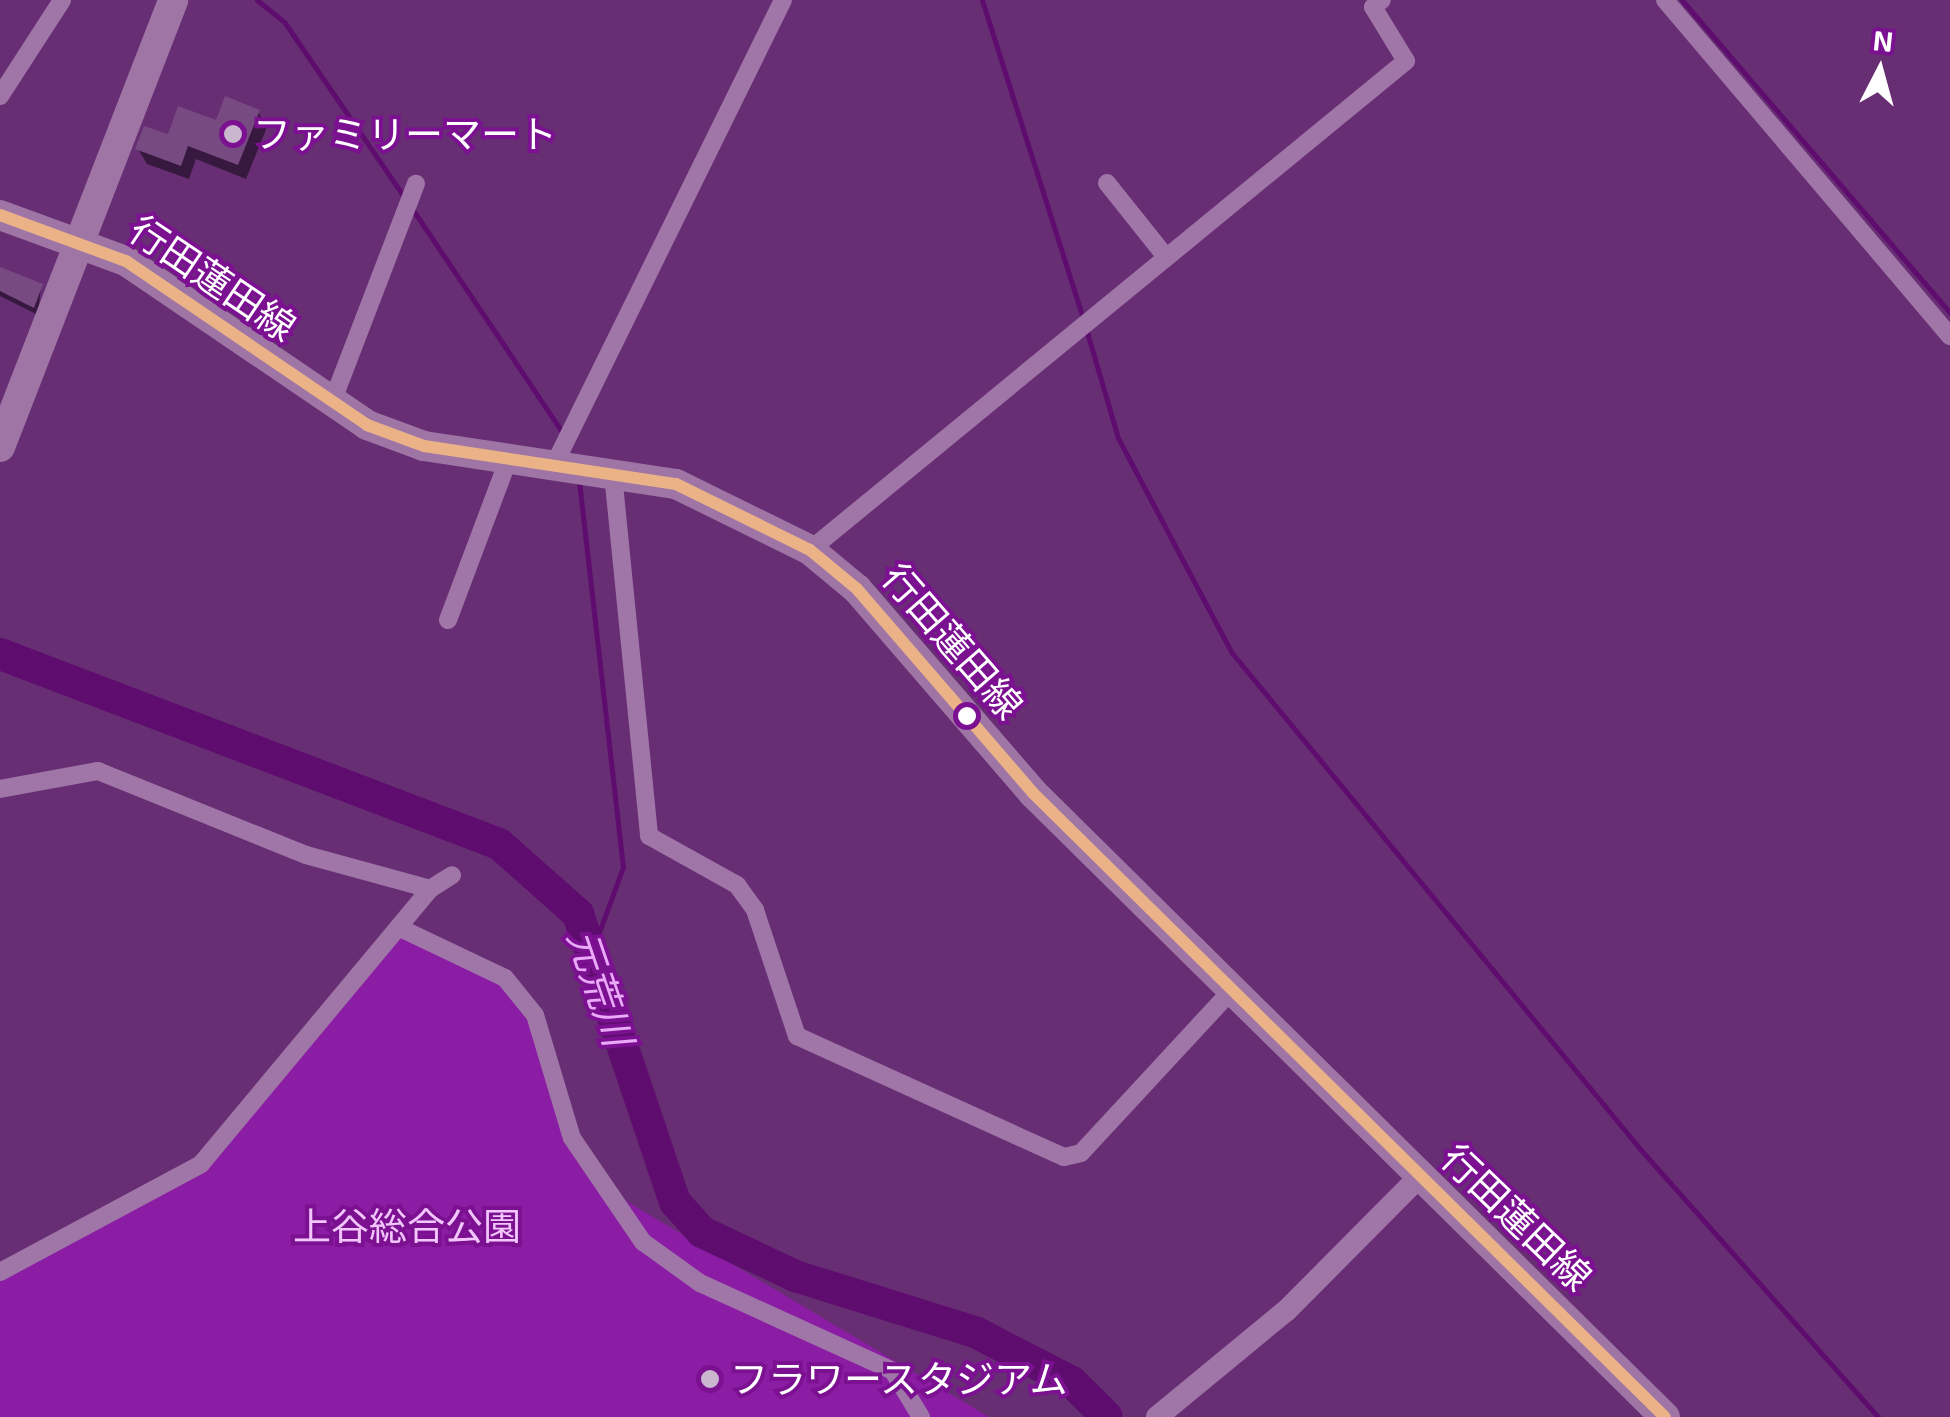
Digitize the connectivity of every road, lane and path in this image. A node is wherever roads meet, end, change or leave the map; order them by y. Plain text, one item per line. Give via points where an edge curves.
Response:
1 (62, 0) edge
2 (173, 0) edge
3 (783, 0) edge
4 (1382, 0) edge
5 (1665, 0) edge
6 (5, 76) edge
7 (0, 96) edge
8 (1107, 183) dead end
9 (416, 184) dead end
10 (0, 214) edge
11 (84, 243) junction
12 (1166, 257) junction
13 (1950, 336) edge
14 (330, 406) junction
15 (0, 447) edge
16 (508, 460) junction
17 (554, 465) junction
18 (612, 474) junction
19 (810, 550) junction
20 (448, 620) dead end
21 (0, 789) edge
22 (452, 875) dead end
23 (430, 889) junction
24 (400, 928) junction
25 (1232, 992) junction
26 (1418, 1178) junction
27 (0, 1272) edge
28 (1161, 1414) edge
29 (921, 1417) edge
30 (1666, 1417) edge

1 - 6 street
2 - 11 main road
3 - 17 street
4 - 12 street via 1373,7 1406,61
5 - 13 street
6 - 7 street
8 - 12 street
9 - 14 street
10 - 11 main road, 行田蓮田線
11 - 14 main road, 行田蓮田線 via 163,284
11 - 15 main road
12 - 19 street
14 - 16 main road, 行田蓮田線 via 424,446
16 - 17 main road, 行田蓮田線
16 - 20 street
17 - 18 main road, 行田蓮田線
18 - 19 main road, 行田蓮田線 via 676,484
18 - 25 street via 649,836 737,885 755,910 797,1036 1064,1158 1082,1153
19 - 25 main road, 行田蓮田線 via 857,589 1033,794
21 - 23 street via 98,771 306,855
22 - 23 street
23 - 24 street
24 - 27 street via 201,1164
24 - 29 street via 505,978 536,1014 572,1138 643,1242 700,1283 893,1372
25 - 26 main road, 行田蓮田線
26 - 28 street via 1287,1310
26 - 30 main road, 行田蓮田線

